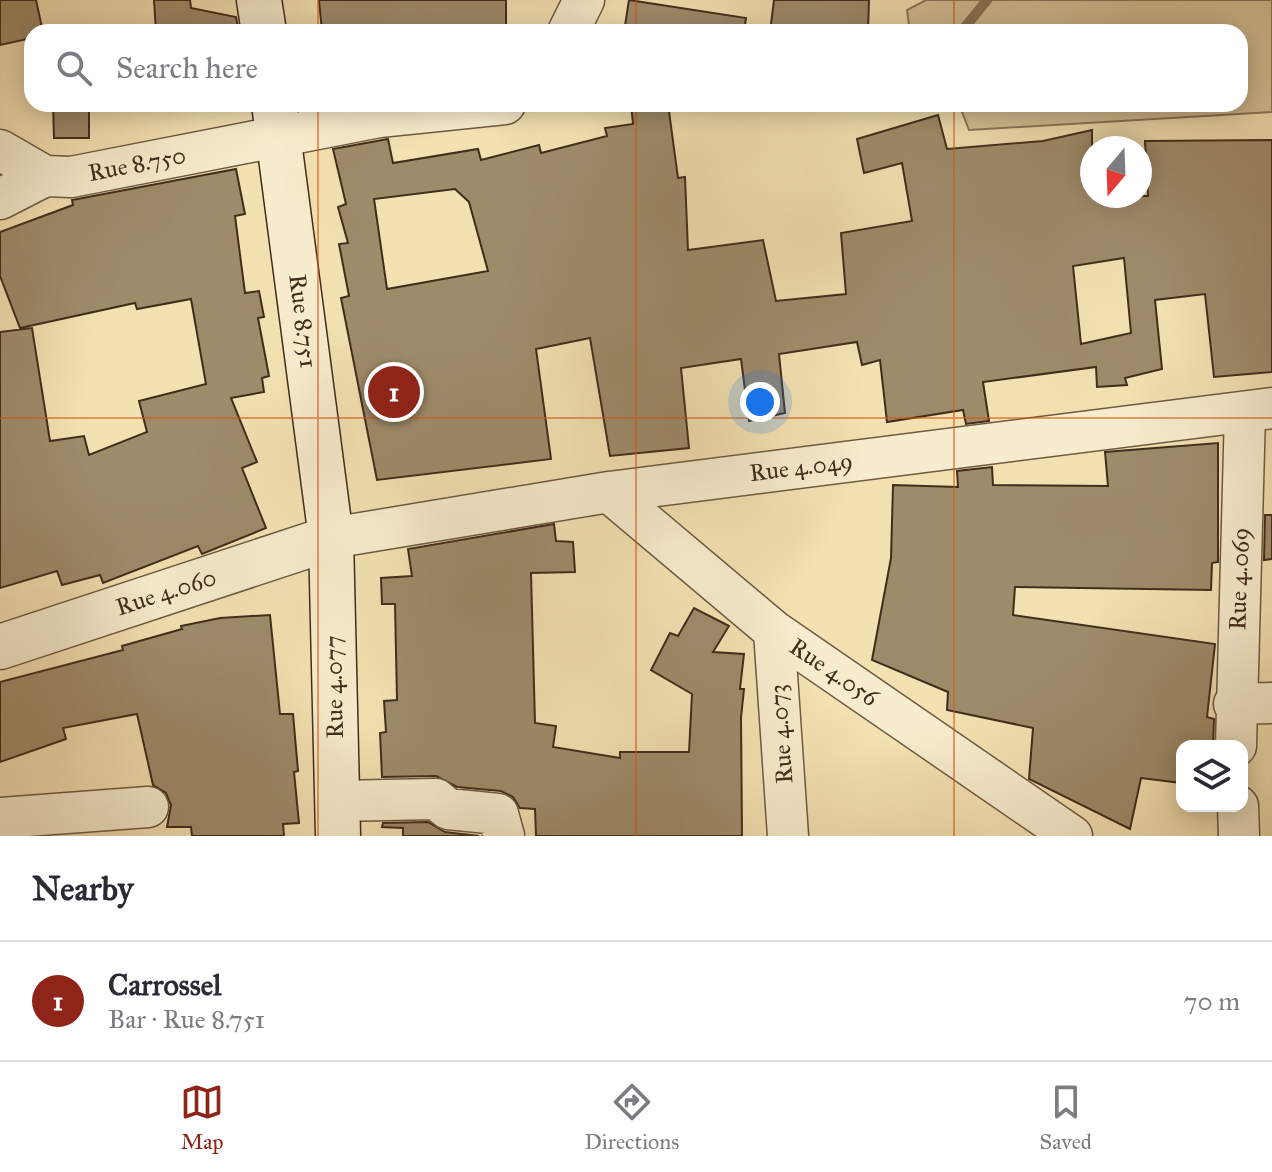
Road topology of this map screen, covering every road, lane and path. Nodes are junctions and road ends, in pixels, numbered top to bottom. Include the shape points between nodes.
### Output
1 (259, 0) edge
2 (584, 0) edge
3 (263, 24) edge
4 (572, 24) edge
5 (427, 112) edge
6 (277, 120) edge
7 (0, 150) edge
8 (45, 176) junction
9 (0, 199) edge
10 (1258, 410) edge
11 (609, 492) junction
12 (331, 538) junction
13 (774, 631) junction
14 (0, 647) edge
15 (1253, 704) edge
16 (1238, 740) edge
17 (148, 807) dead end
18 (1238, 812) edge
19 (0, 818) edge
20 (338, 818) edge
21 (504, 836) edge
22 (788, 836) edge
23 (1072, 836) edge
24 (1239, 836) edge

1 - 3 main road
2 - 4 street
5 - 6 street, Rue 8.750
6 - 8 street, Rue 8.750 via 110,170
6 - 12 main road, Rue 8.751
7 - 8 street
8 - 9 street
10 - 11 street, Rue 4.049
10 - 15 street, Rue 4.069
11 - 12 street, Rue 4.049
11 - 13 street, Rue 4.056
12 - 14 main road, Rue 4.060
12 - 20 main road, Rue 4.077
13 - 22 street, Rue 4.073
13 - 23 street, Rue 4.056
15 - 16 street, Rue 4.069
17 - 19 street
18 - 24 street
20 - 21 street via 436,799 448,809 498,814

